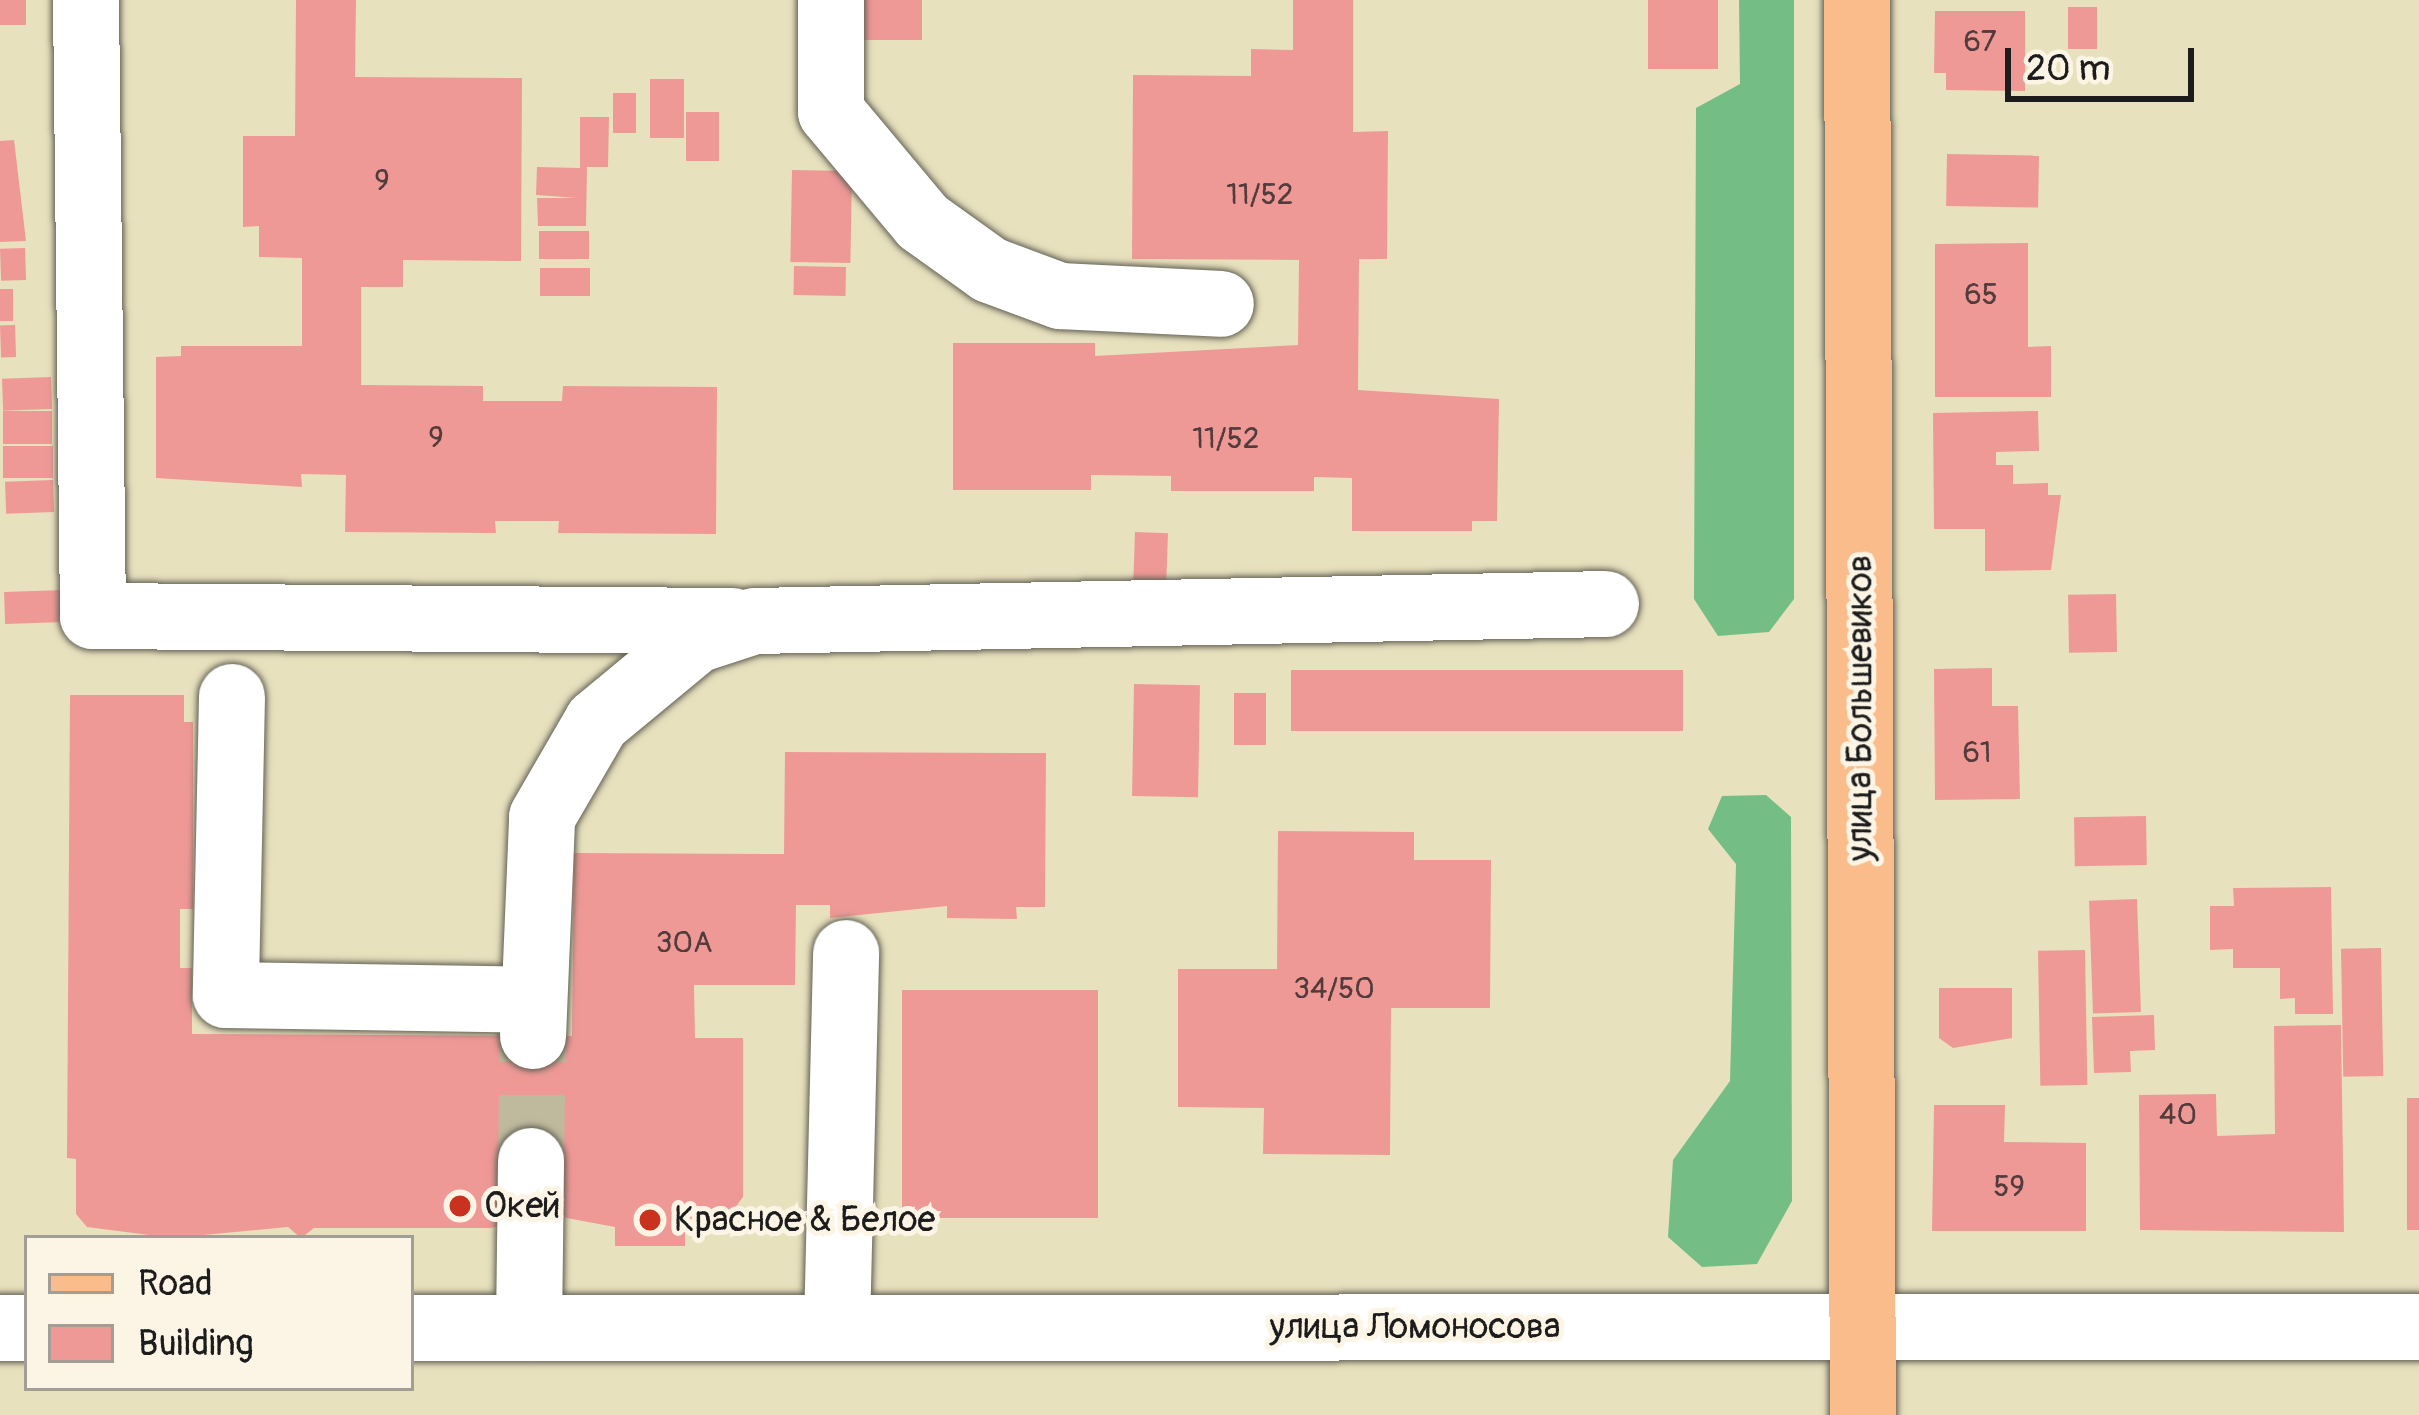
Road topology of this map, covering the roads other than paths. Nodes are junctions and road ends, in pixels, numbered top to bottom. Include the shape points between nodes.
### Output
1 (86, 0) edge
2 (832, 0) edge
3 (1857, 0) edge
4 (1221, 304) dead end
5 (1606, 604) dead end
6 (755, 621) junction
7 (232, 697) dead end
8 (846, 953) dead end
9 (531, 1161) tunnel mouth
10 (1864, 1326) junction
11 (836, 1327) junction
12 (414, 1328) edge
13 (529, 1328) junction
14 (2419, 1328) edge
15 (1863, 1415) edge

1 - 6 street via 93,616
2 - 4 street via 832,112 923,222 990,270 1060,296
3 - 10 main road, улица Большевиков
5 - 6 street
6 - 7 street via 696,640 635,682 562,774 534,856 532,1018 226,995
8 - 11 street
9 - 13 street
10 - 11 street, улица Ломоносова
10 - 14 street, улица Ломоносова
10 - 15 main road, улица Большевиков
11 - 13 street, улица Ломоносова
12 - 13 street, улица Ломоносова

